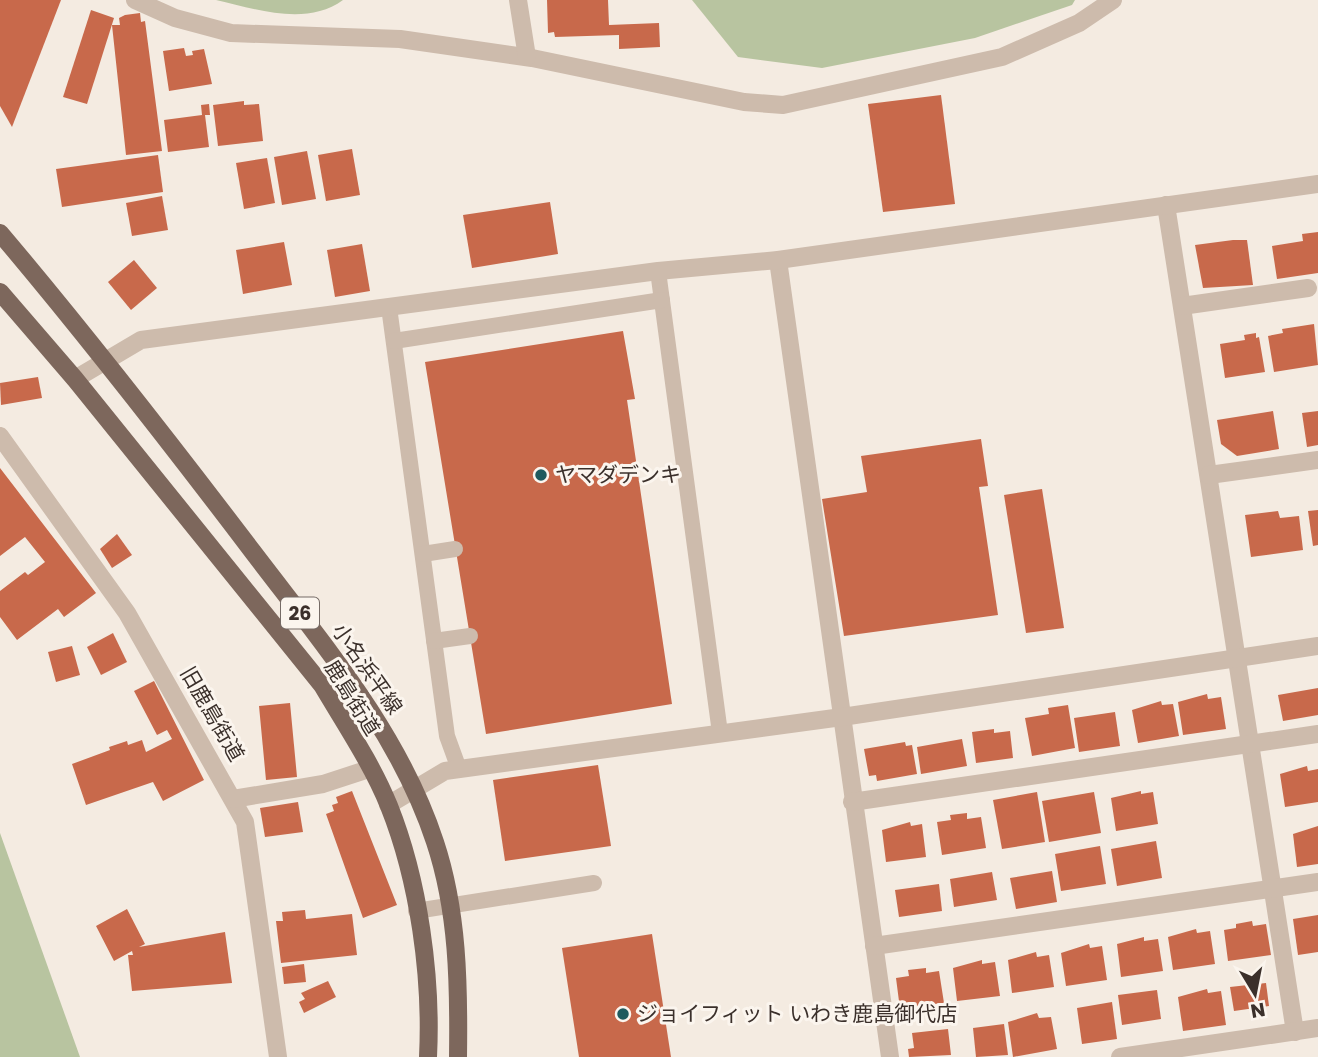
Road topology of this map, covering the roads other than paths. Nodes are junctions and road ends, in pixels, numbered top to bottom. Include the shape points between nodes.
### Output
1 (135, 0) edge
2 (518, 0) edge
3 (1114, 0) edge
4 (527, 57) junction
5 (1318, 184) edge
6 (1166, 205) junction
7 (0, 233) edge
8 (778, 260) junction
9 (657, 271) junction
10 (1308, 288) dead end
11 (0, 292) edge
12 (662, 300) junction
13 (1182, 306) junction
14 (389, 307) junction
15 (394, 341) junction
16 (105, 358) junction
17 (75, 379) junction
18 (0, 436) edge
19 (1318, 460) edge
20 (1209, 475) junction
21 (456, 549) dead end
22 (423, 554) junction
23 (470, 636) dead end
24 (434, 641) junction
25 (1318, 646) edge
26 (1237, 657) junction
27 (842, 717) junction
28 (720, 733) junction
29 (1318, 734) edge
30 (1250, 745) junction
31 (369, 769) junction
32 (459, 769) junction
33 (414, 789) junction
34 (233, 799) junction
35 (852, 802) junction
36 (388, 805) junction
37 (594, 883) dead end
38 (1318, 883) edge
39 (1272, 889) junction
40 (452, 905) junction
41 (416, 911) junction
42 (874, 946) junction
43 (1318, 1028) edge
44 (1295, 1032) junction
45 (278, 1057) edge
46 (428, 1057) edge
47 (458, 1057) edge
48 (890, 1057) edge
49 (1120, 1057) edge

1 - 4 street via 175,18 231,33 400,39
2 - 4 street
3 - 4 street via 1079,23 1002,57 783,105 744,103
5 - 6 street
6 - 8 street
6 - 13 street
7 - 16 main road, 小名浜平線 / 26
8 - 9 street
8 - 27 street
9 - 12 lane
9 - 14 street
10 - 13 street
11 - 17 main road, 鹿島街道 / 26
12 - 15 lane
12 - 28 lane
13 - 20 street
14 - 15 lane
14 - 16 street via 141,340
15 - 22 lane
16 - 17 street
16 - 33 main road, 小名浜平線 / 26 via 367,705
17 - 31 main road, 鹿島街道 / 26 via 322,685
18 - 34 street, 旧鹿島街道 via 127,613
19 - 20 street
20 - 26 street
21 - 22 lane
22 - 24 lane
23 - 24 lane
24 - 32 lane via 447,736
25 - 26 street
26 - 27 street
26 - 30 street
27 - 28 street
27 - 35 street
28 - 32 street
29 - 30 street
30 - 35 street
30 - 39 street
31 - 34 street via 323,784
31 - 36 main road, 鹿島街道 / 26
32 - 33 street via 445,771
33 - 36 street
33 - 40 main road, 小名浜平線 / 26
34 - 45 street, 旧鹿島街道 via 249,831
35 - 42 street
36 - 41 main road, 鹿島街道 / 26 via 410,871
37 - 40 lane
38 - 39 street
39 - 42 street
39 - 44 street
40 - 41 lane
40 - 47 main road, 小名浜平線 / 26
41 - 46 main road, 鹿島街道 / 26 via 430,1009
42 - 48 street
43 - 44 street
44 - 49 street

